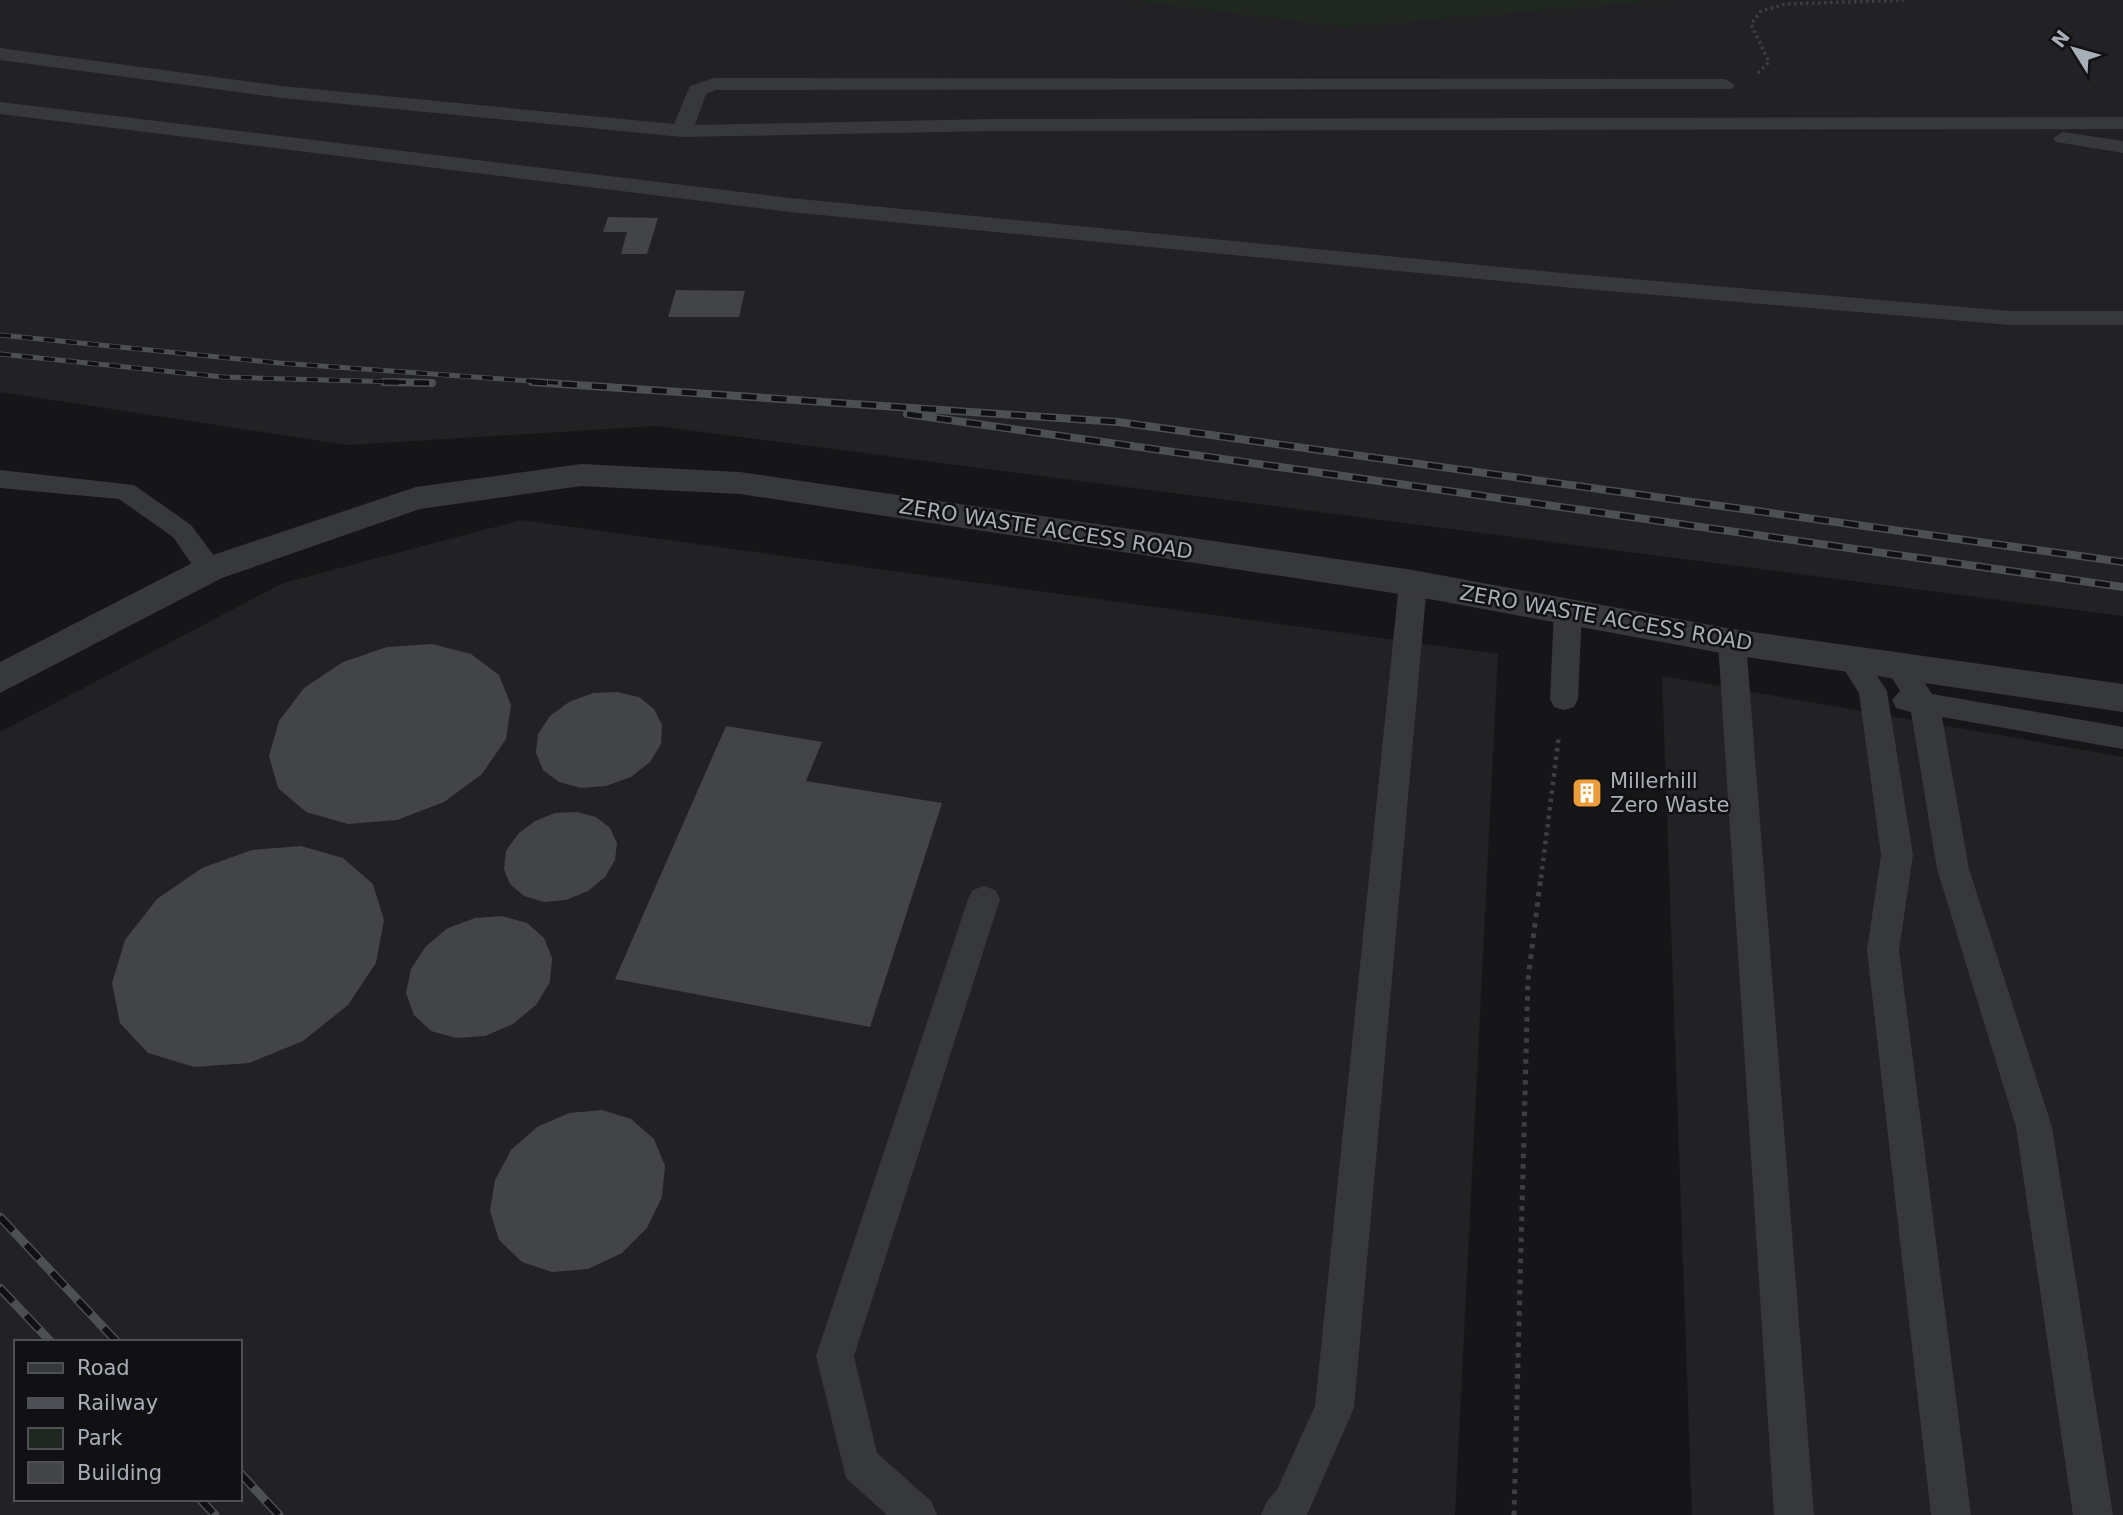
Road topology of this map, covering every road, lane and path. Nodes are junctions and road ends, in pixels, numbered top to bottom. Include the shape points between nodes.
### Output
1 (1908, 0) edge
2 (0, 54) edge
3 (1725, 85) joint
4 (0, 108) edge
5 (2123, 123) edge
6 (1969, 125) junction
7 (682, 131) junction
8 (2123, 147) edge
9 (2123, 318) edge
10 (0, 479) edge
11 (211, 569) junction
12 (1413, 583) junction
13 (1568, 611) junction
14 (1732, 642) junction
15 (1852, 660) junction
16 (1900, 668) junction
17 (0, 679) edge
18 (1872, 691) junction
19 (2123, 698) edge
20 (1564, 699) joint
21 (1925, 706) junction
22 (2123, 738) edge
23 (984, 899) dead end
24 (917, 1515) edge
25 (1281, 1515) edge
26 (1514, 1515) edge
27 (1794, 1515) edge
28 (1951, 1515) edge
29 (2093, 1515) edge

1 - 3 path via 1787,4 1761,11 1751,24 1769,62 1754,78
2 - 7 lane via 282,92
3 - 7 lane via 714,84 697,90
4 - 9 lane via 818,208 2010,318
5 - 6 lane
6 - 7 lane via 992,125
6 - 8 lane
10 - 11 lane via 125,491 182,531
11 - 12 street, ZERO WASTE ACCESS ROAD via 416,498 581,475 740,483
11 - 17 street, ZERO WASTE ACCESS ROAD
12 - 13 street, ZERO WASTE ACCESS ROAD
12 - 25 lane via 1334,1408 1292,1504
13 - 14 street, ZERO WASTE ACCESS ROAD
13 - 20 lane
14 - 15 street, ZERO WASTE ACCESS ROAD
14 - 27 lane
15 - 16 street, ZERO WASTE ACCESS ROAD
15 - 18 lane
16 - 19 street, ZERO WASTE ACCESS ROAD
16 - 21 lane
18 - 21 lane
18 - 28 lane via 1897,855 1883,950
20 - 26 path via 1528,979
21 - 22 lane
21 - 29 lane via 1953,869 2034,1127
23 - 24 lane via 835,1356 860,1464

